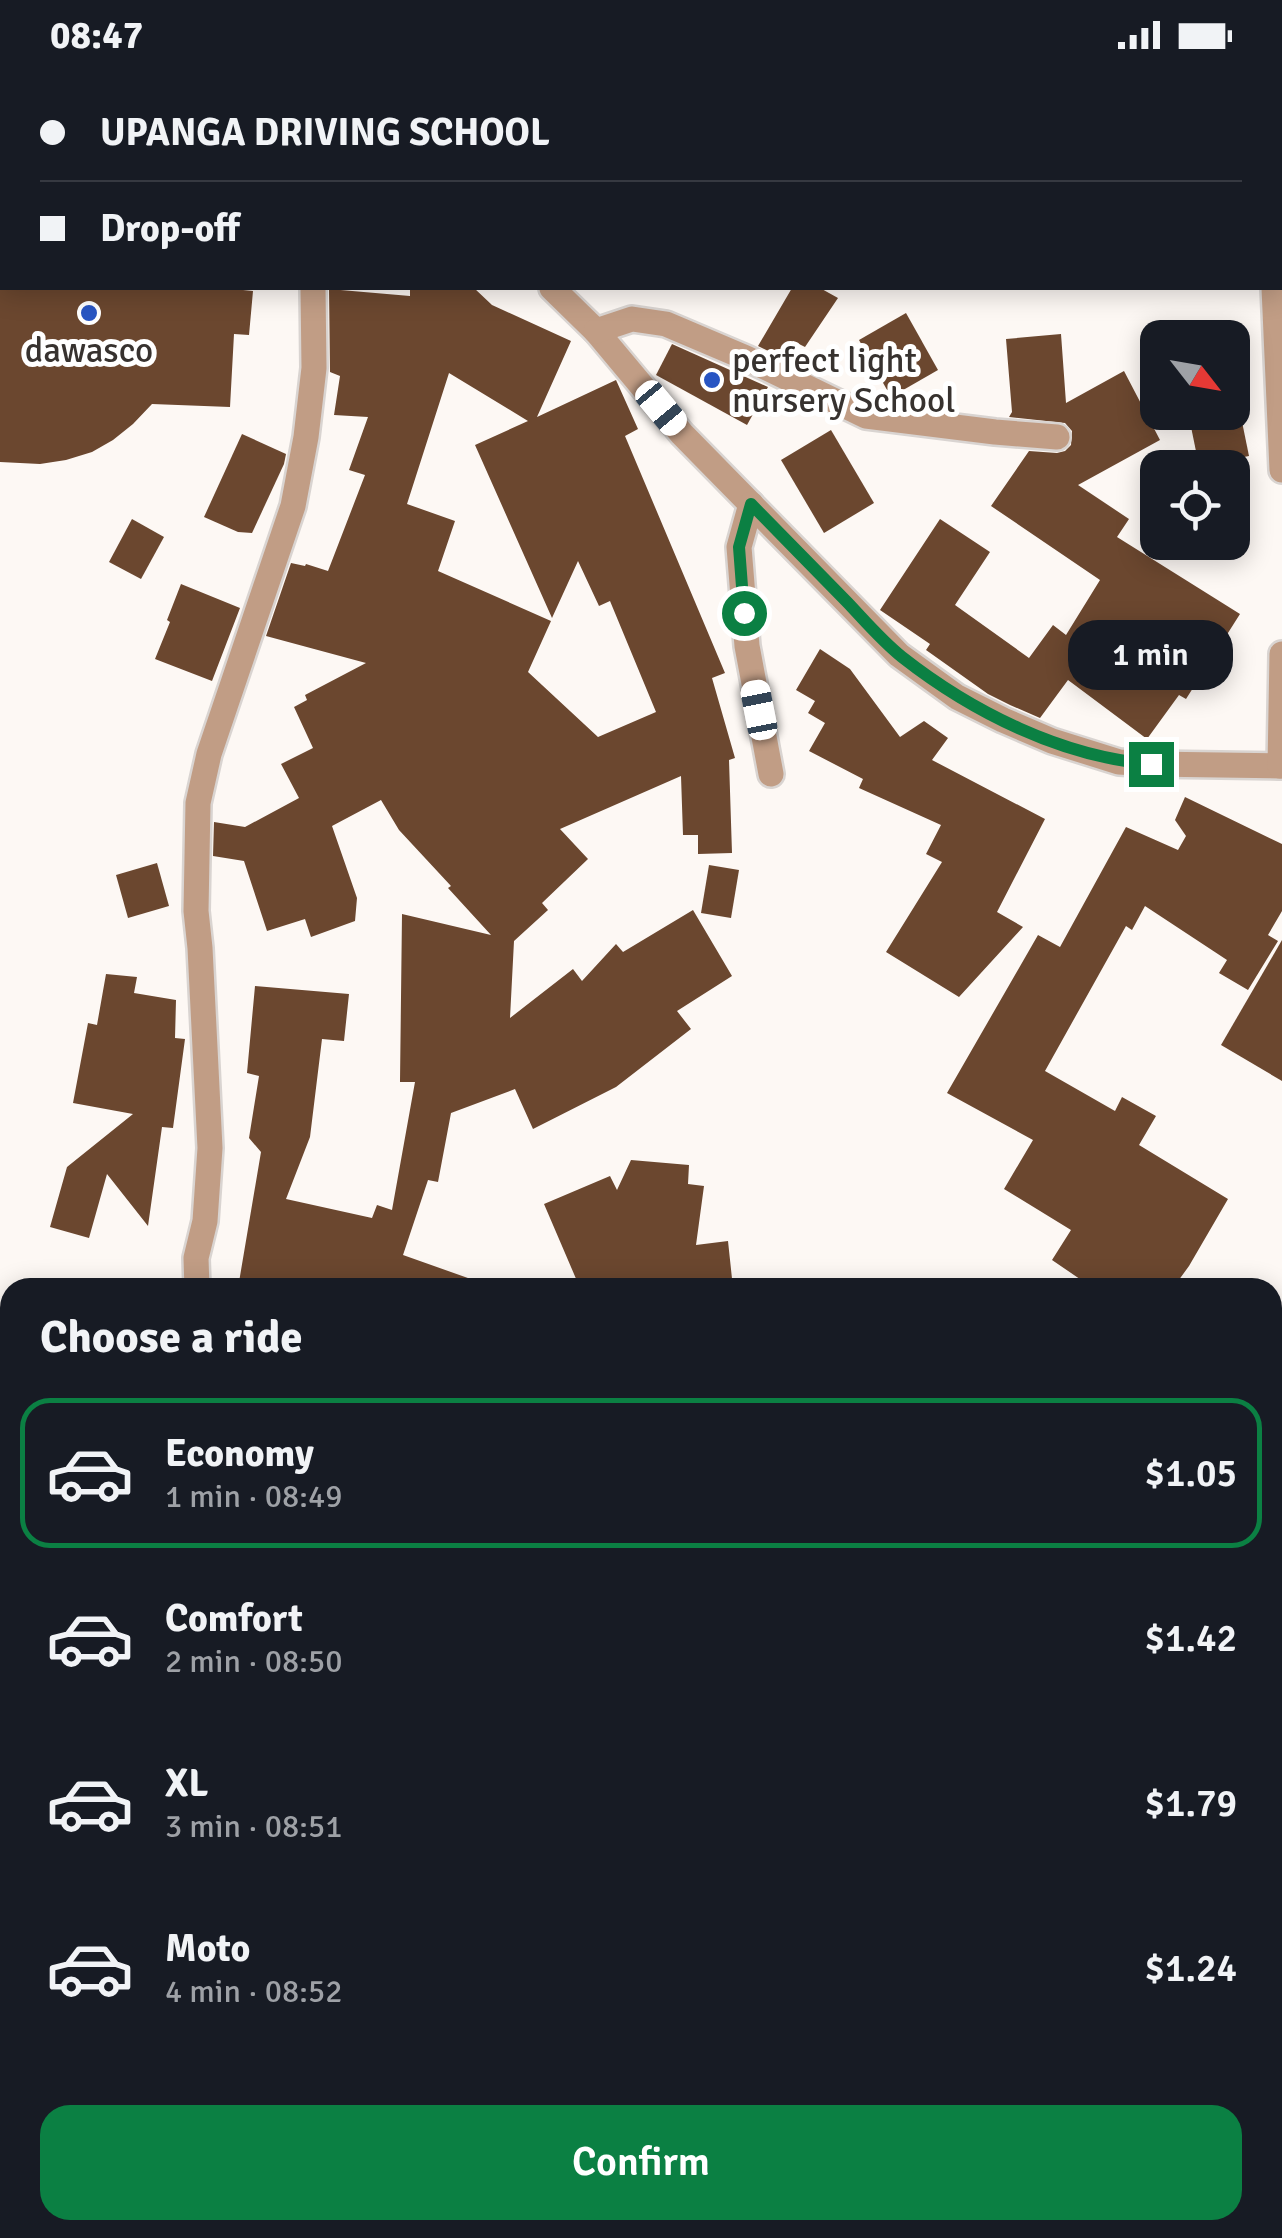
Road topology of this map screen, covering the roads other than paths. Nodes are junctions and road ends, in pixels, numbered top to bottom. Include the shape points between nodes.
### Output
1 (313, 290) edge
2 (554, 290) edge
3 (1274, 290) edge
4 (596, 332) junction
5 (1057, 437) dead end
6 (1282, 470) edge
7 (751, 504) junction
8 (1282, 654) edge
9 (1281, 766) edge
10 (772, 774) dead end
11 (196, 1278) edge

1 - 11 street via 314,368 293,506 198,802 196,911 210,1148
2 - 4 street
3 - 6 street
4 - 5 street via 632,319 666,324 866,416
4 - 7 street
7 - 9 street via 899,655 1003,720 1119,762
7 - 10 street via 739,547 742,587
8 - 9 street

